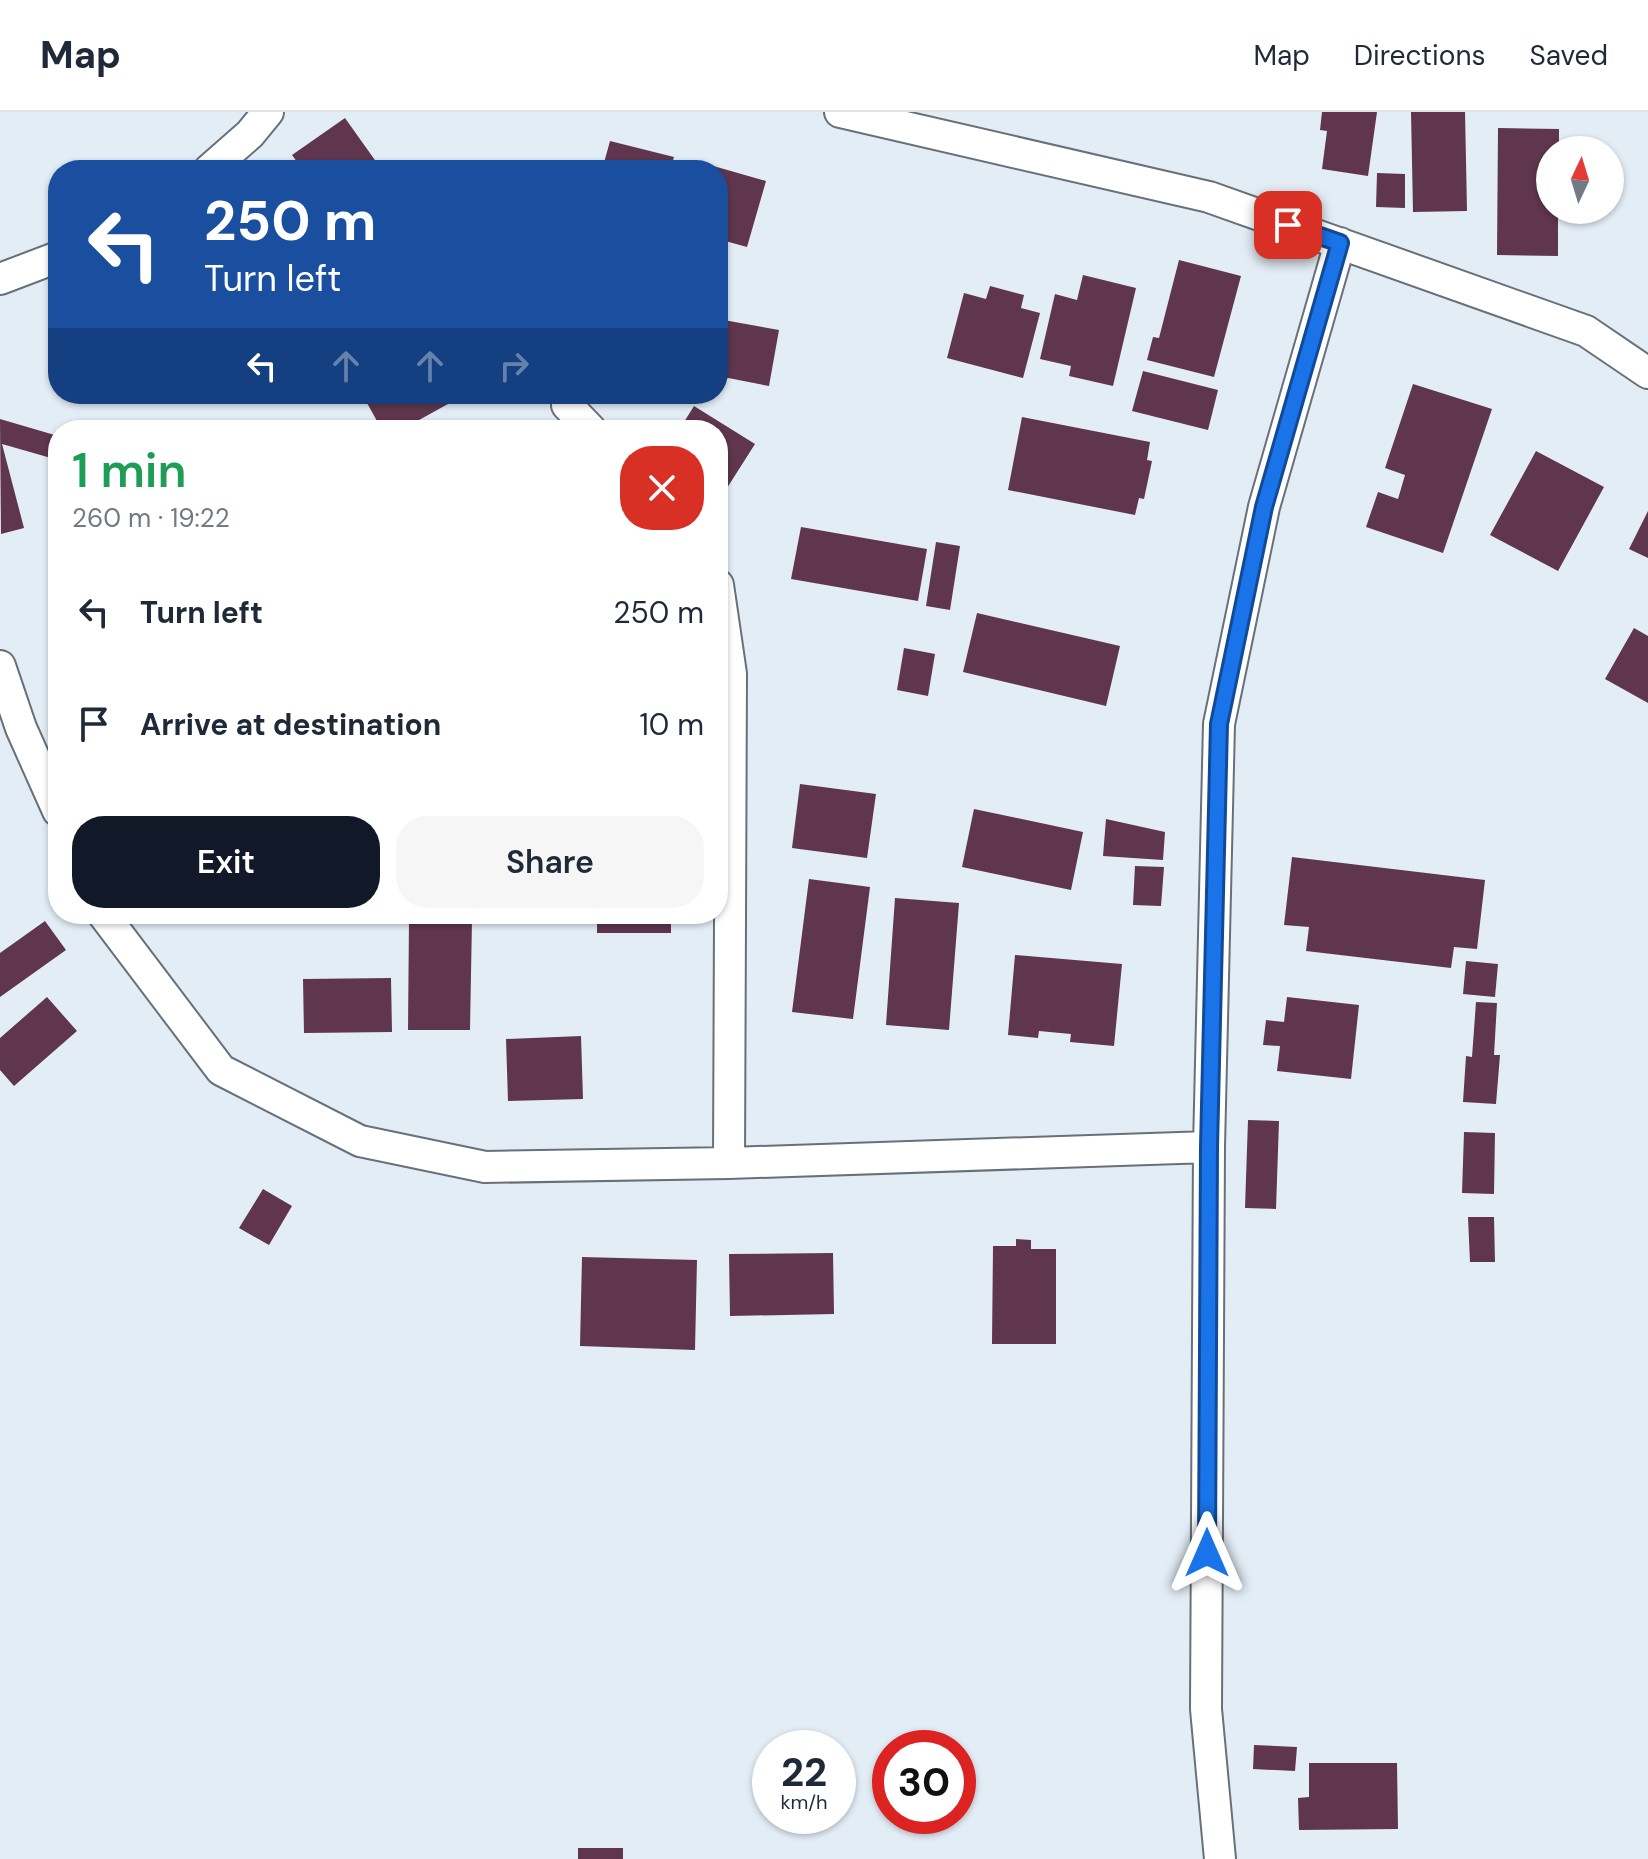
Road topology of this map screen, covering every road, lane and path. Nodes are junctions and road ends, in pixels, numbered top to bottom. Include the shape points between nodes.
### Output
1 (268, 112) edge
2 (840, 112) edge
3 (220, 160) edge
4 (1340, 243) junction
5 (48, 261) edge
6 (0, 279) edge
7 (1648, 373) edge
8 (567, 405) dead end
9 (581, 420) edge
10 (728, 653) edge
11 (0, 666) edge
12 (48, 789) edge
13 (111, 924) edge
14 (1209, 1147) junction
15 (729, 1163) junction
16 (1220, 1859) edge

1 - 3 street
2 - 4 street via 1209,197
4 - 7 street via 1586,331
4 - 14 street via 1264,507 1219,724
5 - 6 street
8 - 9 street
10 - 15 street
11 - 12 street
13 - 15 street via 221,1070 360,1141 485,1167
14 - 15 street
14 - 16 street via 1206,1709

